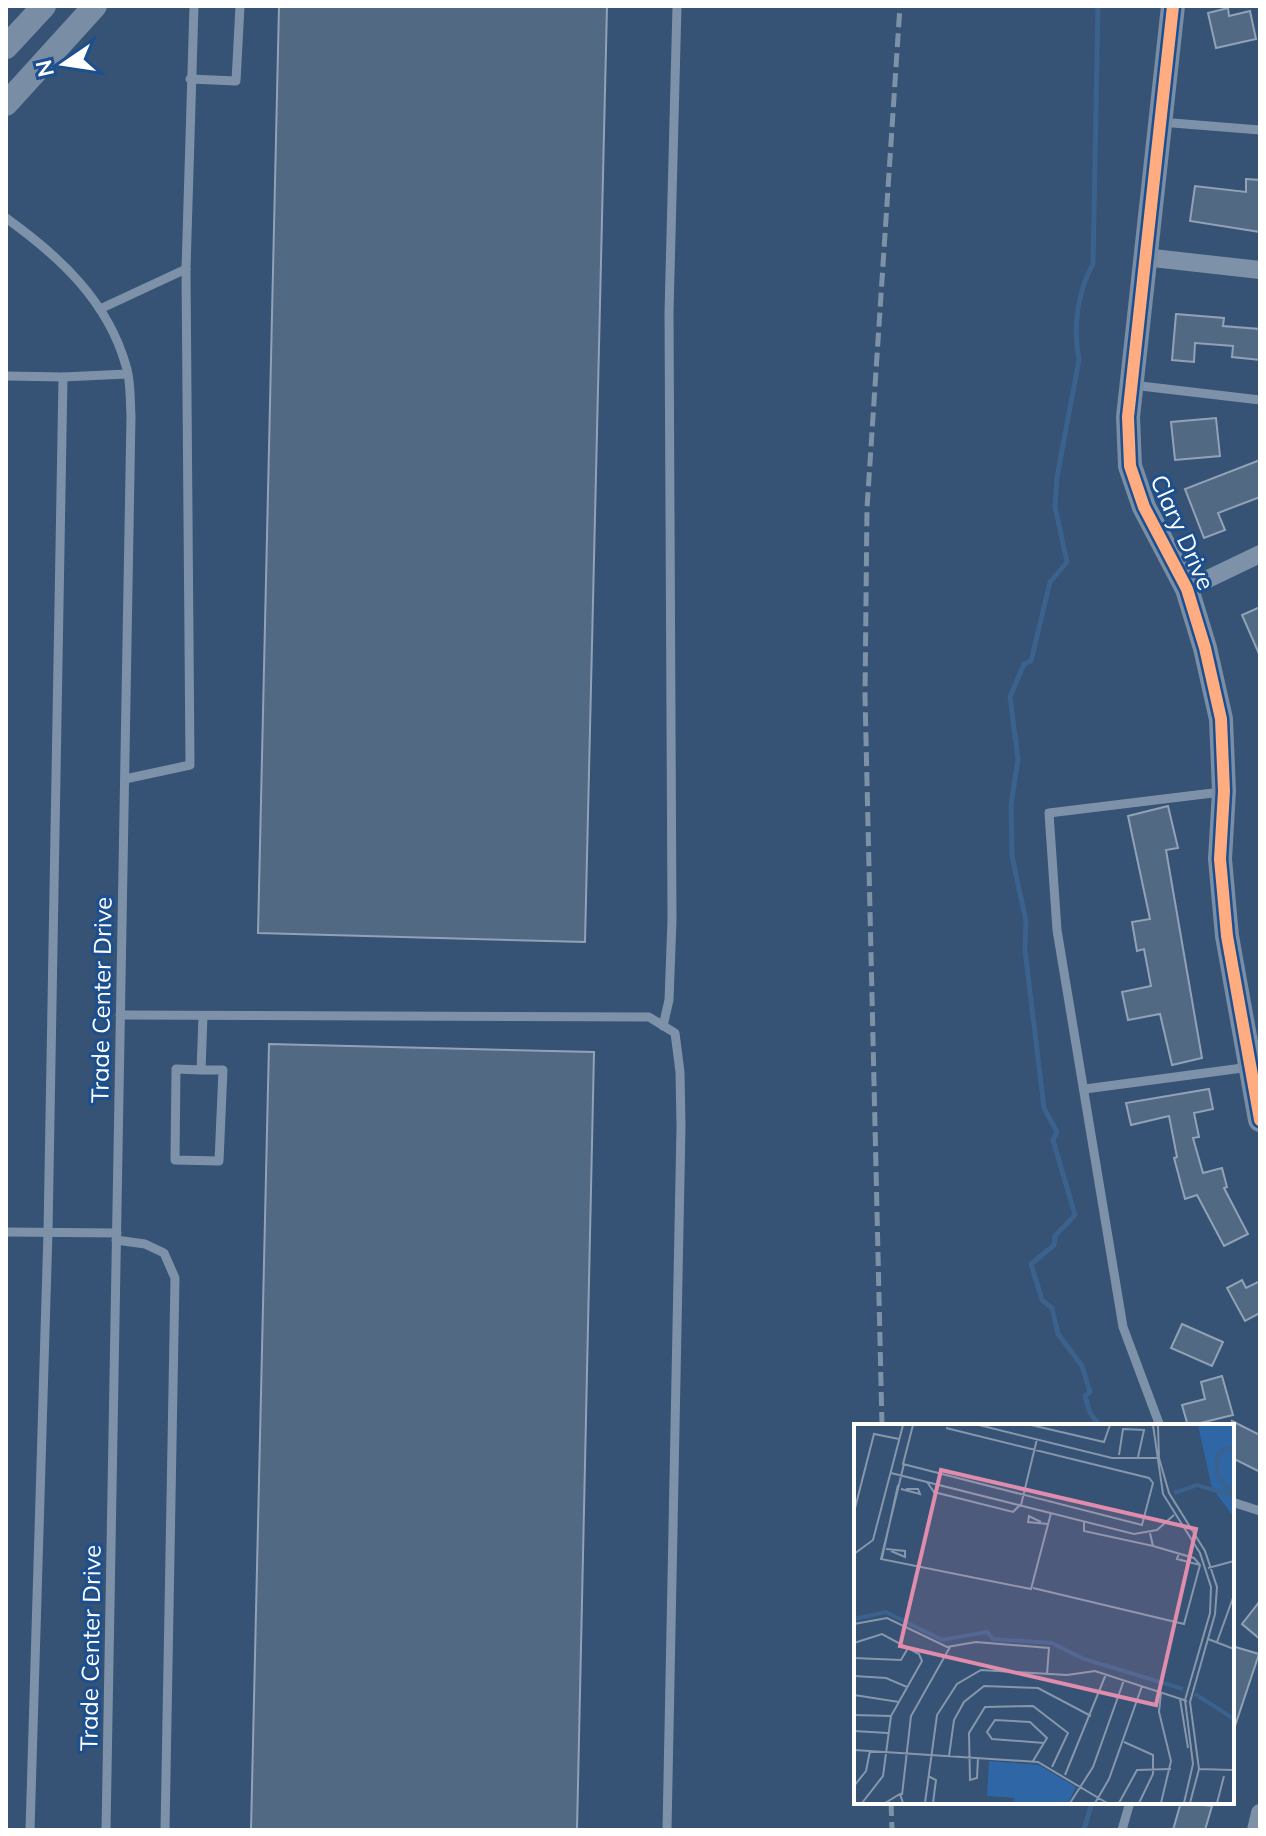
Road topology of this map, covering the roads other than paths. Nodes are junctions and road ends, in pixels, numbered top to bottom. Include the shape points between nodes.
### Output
1 (44, 6) edge
2 (95, 6) edge
3 (194, 6) edge
4 (240, 6) edge
5 (677, 6) edge
6 (1173, 6) edge
7 (6, 47) edge
8 (190, 79) junction
9 (6, 104) edge
10 (1158, 122) junction
11 (1260, 130) edge
12 (6, 218) edge
13 (1144, 257) junction
14 (186, 269) junction
15 (1260, 270) edge
16 (100, 309) junction
17 (127, 374) junction
18 (6, 376) edge
19 (63, 377) junction
20 (1131, 385) junction
21 (1260, 400) edge
22 (1260, 554) edge
23 (1187, 589) junction
24 (125, 779) junction
25 (1224, 791) junction
26 (120, 1015) junction
27 (203, 1016) junction
28 (663, 1026) junction
29 (1250, 1067) junction
30 (201, 1070) junction
31 (1085, 1089) junction
32 (1260, 1120) edge
33 (6, 1232) edge
34 (48, 1232) junction
35 (116, 1236) junction
36 (1159, 1424) edge
37 (1234, 1503) edge
38 (1260, 1511) edge
39 (1129, 1804) edge
40 (1260, 1813) edge
41 (30, 1830) edge
42 (106, 1830) edge
43 (165, 1830) edge
44 (667, 1830) edge
45 (1122, 1830) edge
46 (1256, 1830) edge

1 - 7 street
2 - 9 street
3 - 8 lane
4 - 8 lane via 236,81
5 - 28 lane via 669,312 672,920
6 - 10 street, Clary Drive
8 - 14 lane
10 - 11 lane
10 - 13 street, Clary Drive
12 - 16 lane, Trade Center Drive via 69,268
13 - 15 street
13 - 20 street, Clary Drive
14 - 16 lane
14 - 24 lane via 190,765
16 - 17 lane, Trade Center Drive
17 - 19 lane
17 - 24 lane, Trade Center Drive via 131,416
18 - 19 lane
19 - 34 lane
20 - 21 lane
20 - 23 street, Clary Drive via 1130,466 1144,507
22 - 23 street
23 - 25 street, Clary Drive via 1221,719
24 - 26 lane, Trade Center Drive
25 - 29 street, Clary Drive via 1220,859 1227,936
25 - 31 lane via 1049,813 1057,930
26 - 27 lane
26 - 35 lane, Trade Center Drive
27 - 28 lane via 649,1017
27 - 30 lane
28 - 44 lane via 675,1033 681,1127
29 - 31 lane
29 - 32 street, Clary Drive
30 - 30 lane via 223,1070 219,1161 175,1160 176,1069
31 - 36 lane via 1123,1327
33 - 34 lane
34 - 35 lane
34 - 41 lane
35 - 42 lane, Trade Center Drive
35 - 43 lane via 164,1253 175,1278
37 - 38 lane
39 - 45 lane
40 - 46 street

